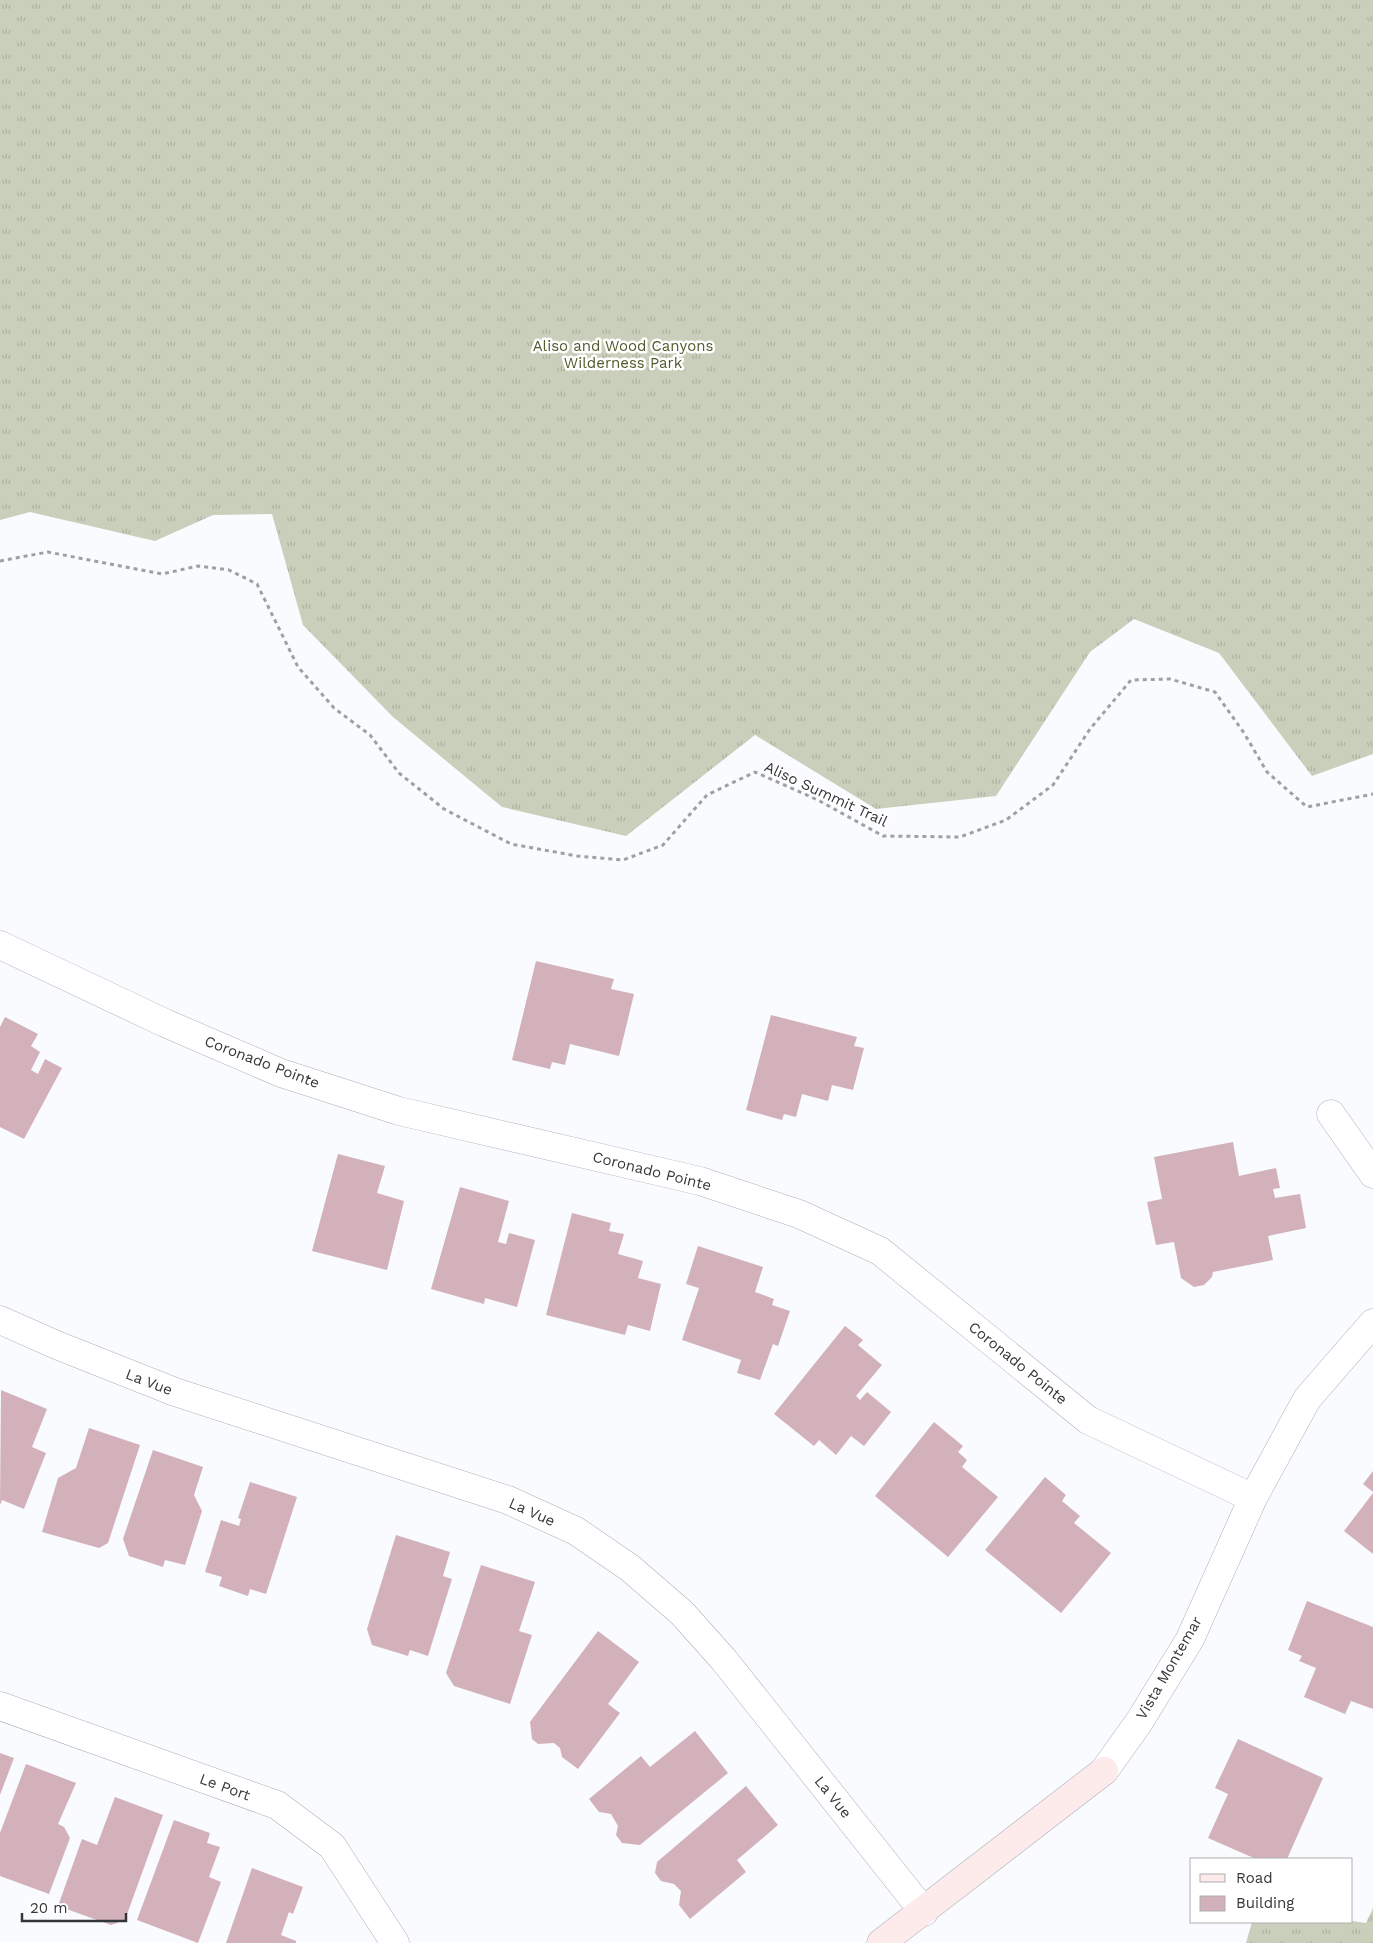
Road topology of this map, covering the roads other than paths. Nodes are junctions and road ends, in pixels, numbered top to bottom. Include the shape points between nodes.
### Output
1 (0, 945) edge
2 (1332, 1114) dead end
3 (1373, 1174) edge
4 (0, 1320) edge
5 (1373, 1323) edge
6 (1253, 1498) junction
7 (0, 1706) edge
8 (924, 1912) junction
9 (395, 1943) edge
10 (881, 1943) edge

1 - 6 street, Coronado Pointe via 165,1023 281,1073 399,1111 700,1181 799,1214 880,1251 1088,1420
2 - 3 street
4 - 8 street, La Vue via 175,1392 508,1500 576,1532 630,1568 682,1613 724,1660
5 - 6 street, Vista Montemar via 1307,1399
6 - 8 street, Vista Montemar via 1190,1639 1139,1722 1104,1771
7 - 9 street, Le Port via 277,1805 332,1846
8 - 10 street, Vista Montemar

